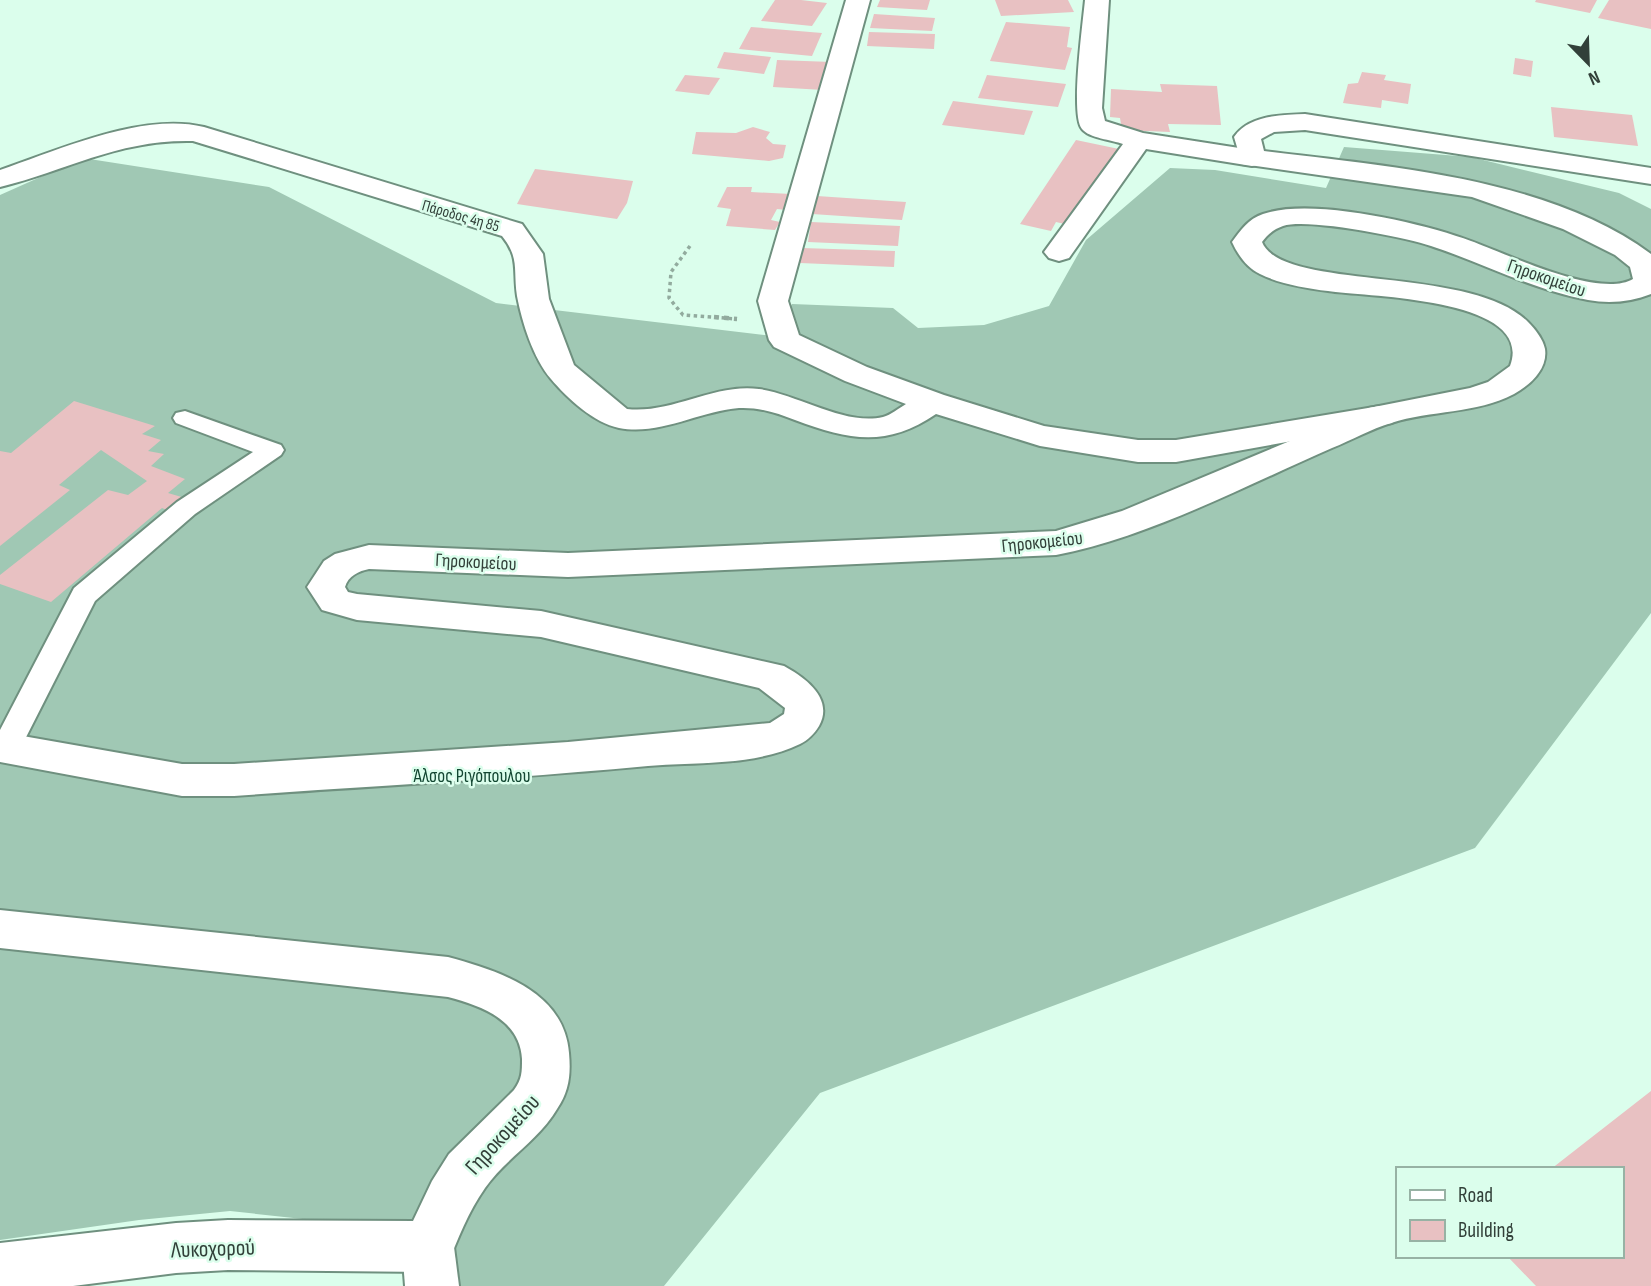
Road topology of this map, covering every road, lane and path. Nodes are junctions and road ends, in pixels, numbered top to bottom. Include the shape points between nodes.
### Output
1 (859, 0) edge
2 (1097, 0) edge
3 (1139, 140) junction
4 (1252, 158) junction
5 (1651, 176) edge
6 (0, 179) edge
7 (690, 246) dead end
8 (1059, 252) dead end
9 (780, 323) junction
10 (932, 402) junction
11 (1381, 415) junction
12 (185, 418) dead end
13 (3, 747) edge
14 (0, 929) edge
15 (430, 1267) edge
16 (0, 1269) edge

1 - 9 street via 773,301
2 - 3 street via 1089,116 1100,130
3 - 4 street
3 - 8 street
4 - 5 street via 1247,137 1252,132 1267,125 1305,122
4 - 11 street, Γηροκομείου via 1500,196 1618,243 1638,254 1649,269 1649,279 1642,287 1622,294 1600,294 1440,239 1357,223 1316,216 1283,217 1251,233 1247,242 1250,253 1277,271 1463,300 1508,320 1528,343 1524,370 1512,383 1492,392
6 - 10 street, Πάροδος 4η 85 via 151,134 195,133 512,230 533,263 532,293 559,369 617,418 638,419 758,398 859,428 885,428
7 - 9 path via 671,272 669,298 682,315
9 - 10 street via 785,340 856,374
10 - 11 street via 1040,436 1157,453
11 - 13 street, Γηροκομείου via 1106,532 1056,543 568,565 369,557 345,563 328,578 326,587 335,601 357,607 541,624 770,677 790,687 805,710 801,722 770,739 234,780 182,780
12 - 13 lane via 272,450 186,508 84,595
14 - 15 street, Γηροκομείου via 448,977 481,985 515,1002 539,1027 547,1054 545,1085 468,1169 444,1209
15 - 16 street, Λυκοχορού via 228,1245

